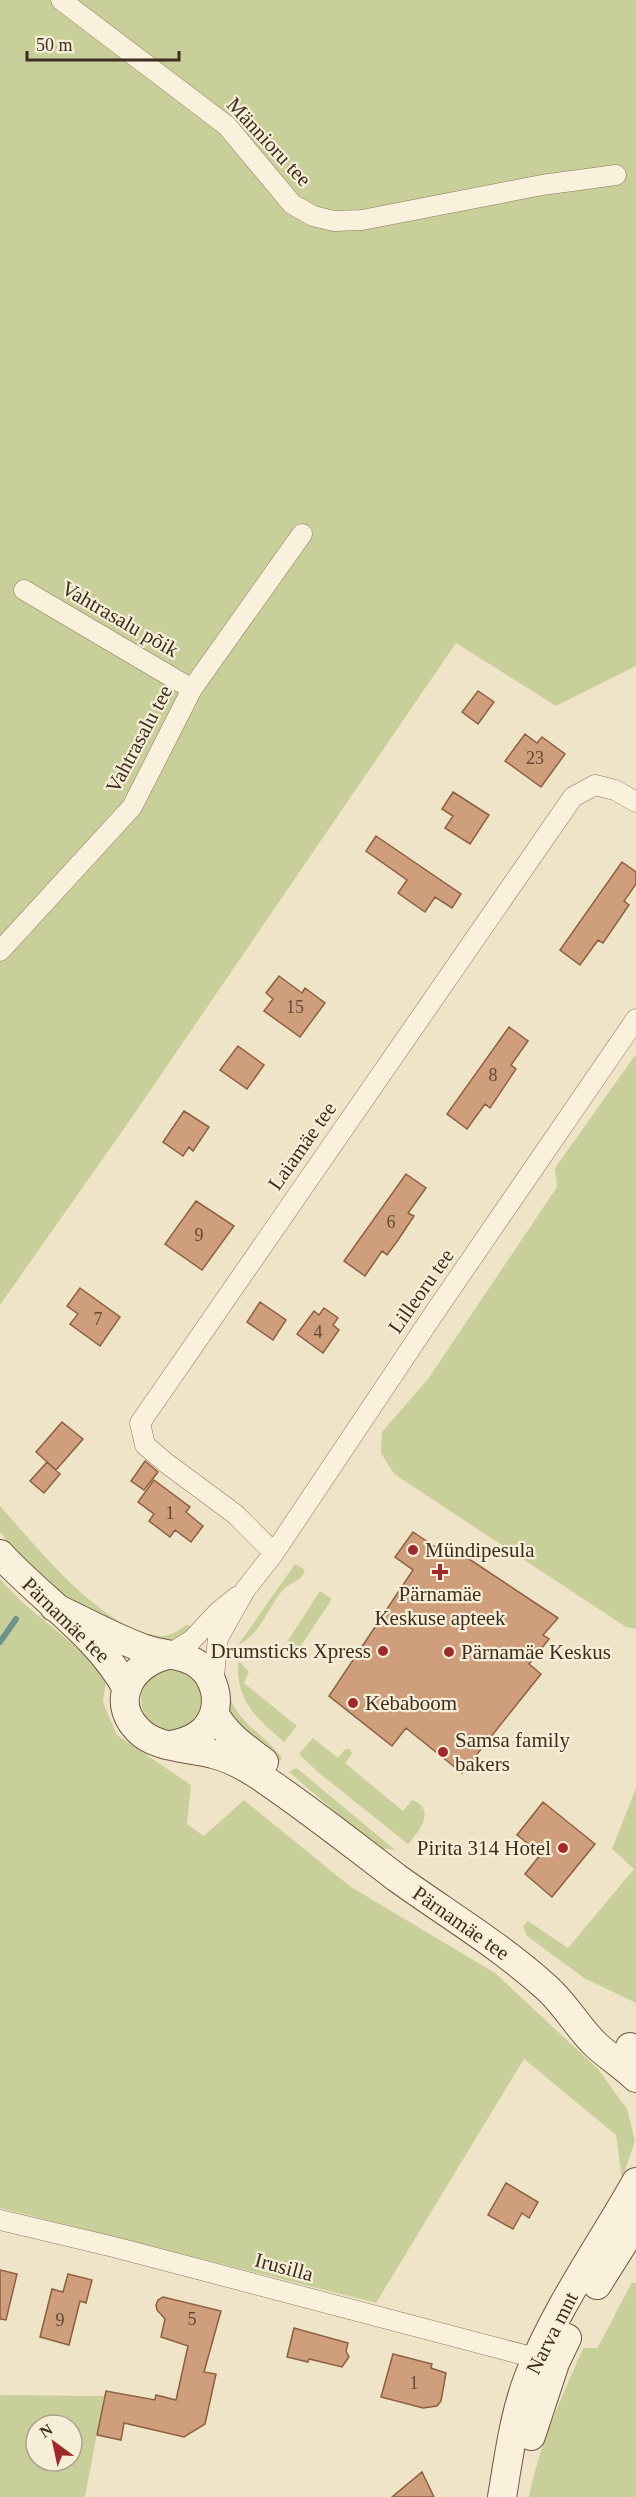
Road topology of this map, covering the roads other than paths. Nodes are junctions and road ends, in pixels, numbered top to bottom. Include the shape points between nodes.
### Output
1 (61, 0) edge
2 (616, 175) dead end
3 (302, 534) dead end
4 (24, 590) dead end
5 (192, 689) junction
6 (636, 802) edge
7 (0, 951) edge
8 (636, 1019) edge
9 (274, 1552) junction
10 (0, 1554) edge
11 (245, 1590) junction
12 (54, 1607) junction
13 (168, 1655) junction
14 (213, 1683) junction
15 (127, 1689) junction
16 (214, 1713) junction
17 (172, 1745) junction
18 (347, 1838) junction
19 (548, 1989) junction
20 (595, 2043) junction
21 (634, 2049) edge
22 (636, 2078) edge
23 (636, 2099) edge
24 (635, 2183) edge
25 (0, 2220) edge
26 (636, 2223) edge
27 (546, 2360) junction
28 (502, 2497) edge
29 (515, 2497) edge

1 - 2 street, Männioru tee via 227,126 292,204 313,216 334,221 362,220 542,185
3 - 5 street, Vahtrasalu tee
4 - 5 street, Vahtrasalu põik
5 - 7 street, Vahtrasalu tee via 132,807
6 - 9 street, Laiamäe tee via 615,790 595,785 573,797 140,1423 146,1445 235,1514
8 - 9 street, Lilleoru tee
9 - 11 street, Lilleoru tee
10 - 12 main road, Pärnamäe tee
11 - 13 street, Lilleoru tee via 192,1640
11 - 14 street, Lilleoru tee via 218,1638
12 - 13 main road via 123,1641
12 - 15 main road, Pärnamäe tee via 118,1672
13 - 14 main road via 186,1658 202,1668
13 - 15 main road via 142,1665
14 - 16 main road
15 - 17 main road via 129,1717 136,1728 146,1738
16 - 17 main road via 198,1736
16 - 18 main road via 232,1738 281,1774
17 - 18 main road, Pärnamäe tee via 234,1761
18 - 19 main road, Pärnamäe tee
19 - 20 main road, Pärnamäe tee
19 - 21 main road
20 - 22 main road, Pärnamäe tee
20 - 23 main road
24 - 27 main road, Narva mnt via 551,2327
25 - 27 street, Irusilla
26 - 27 main road, Narva mnt
27 - 28 main road, Narva mnt via 528,2378 512,2435
27 - 29 main road, Narva mnt via 536,2422

